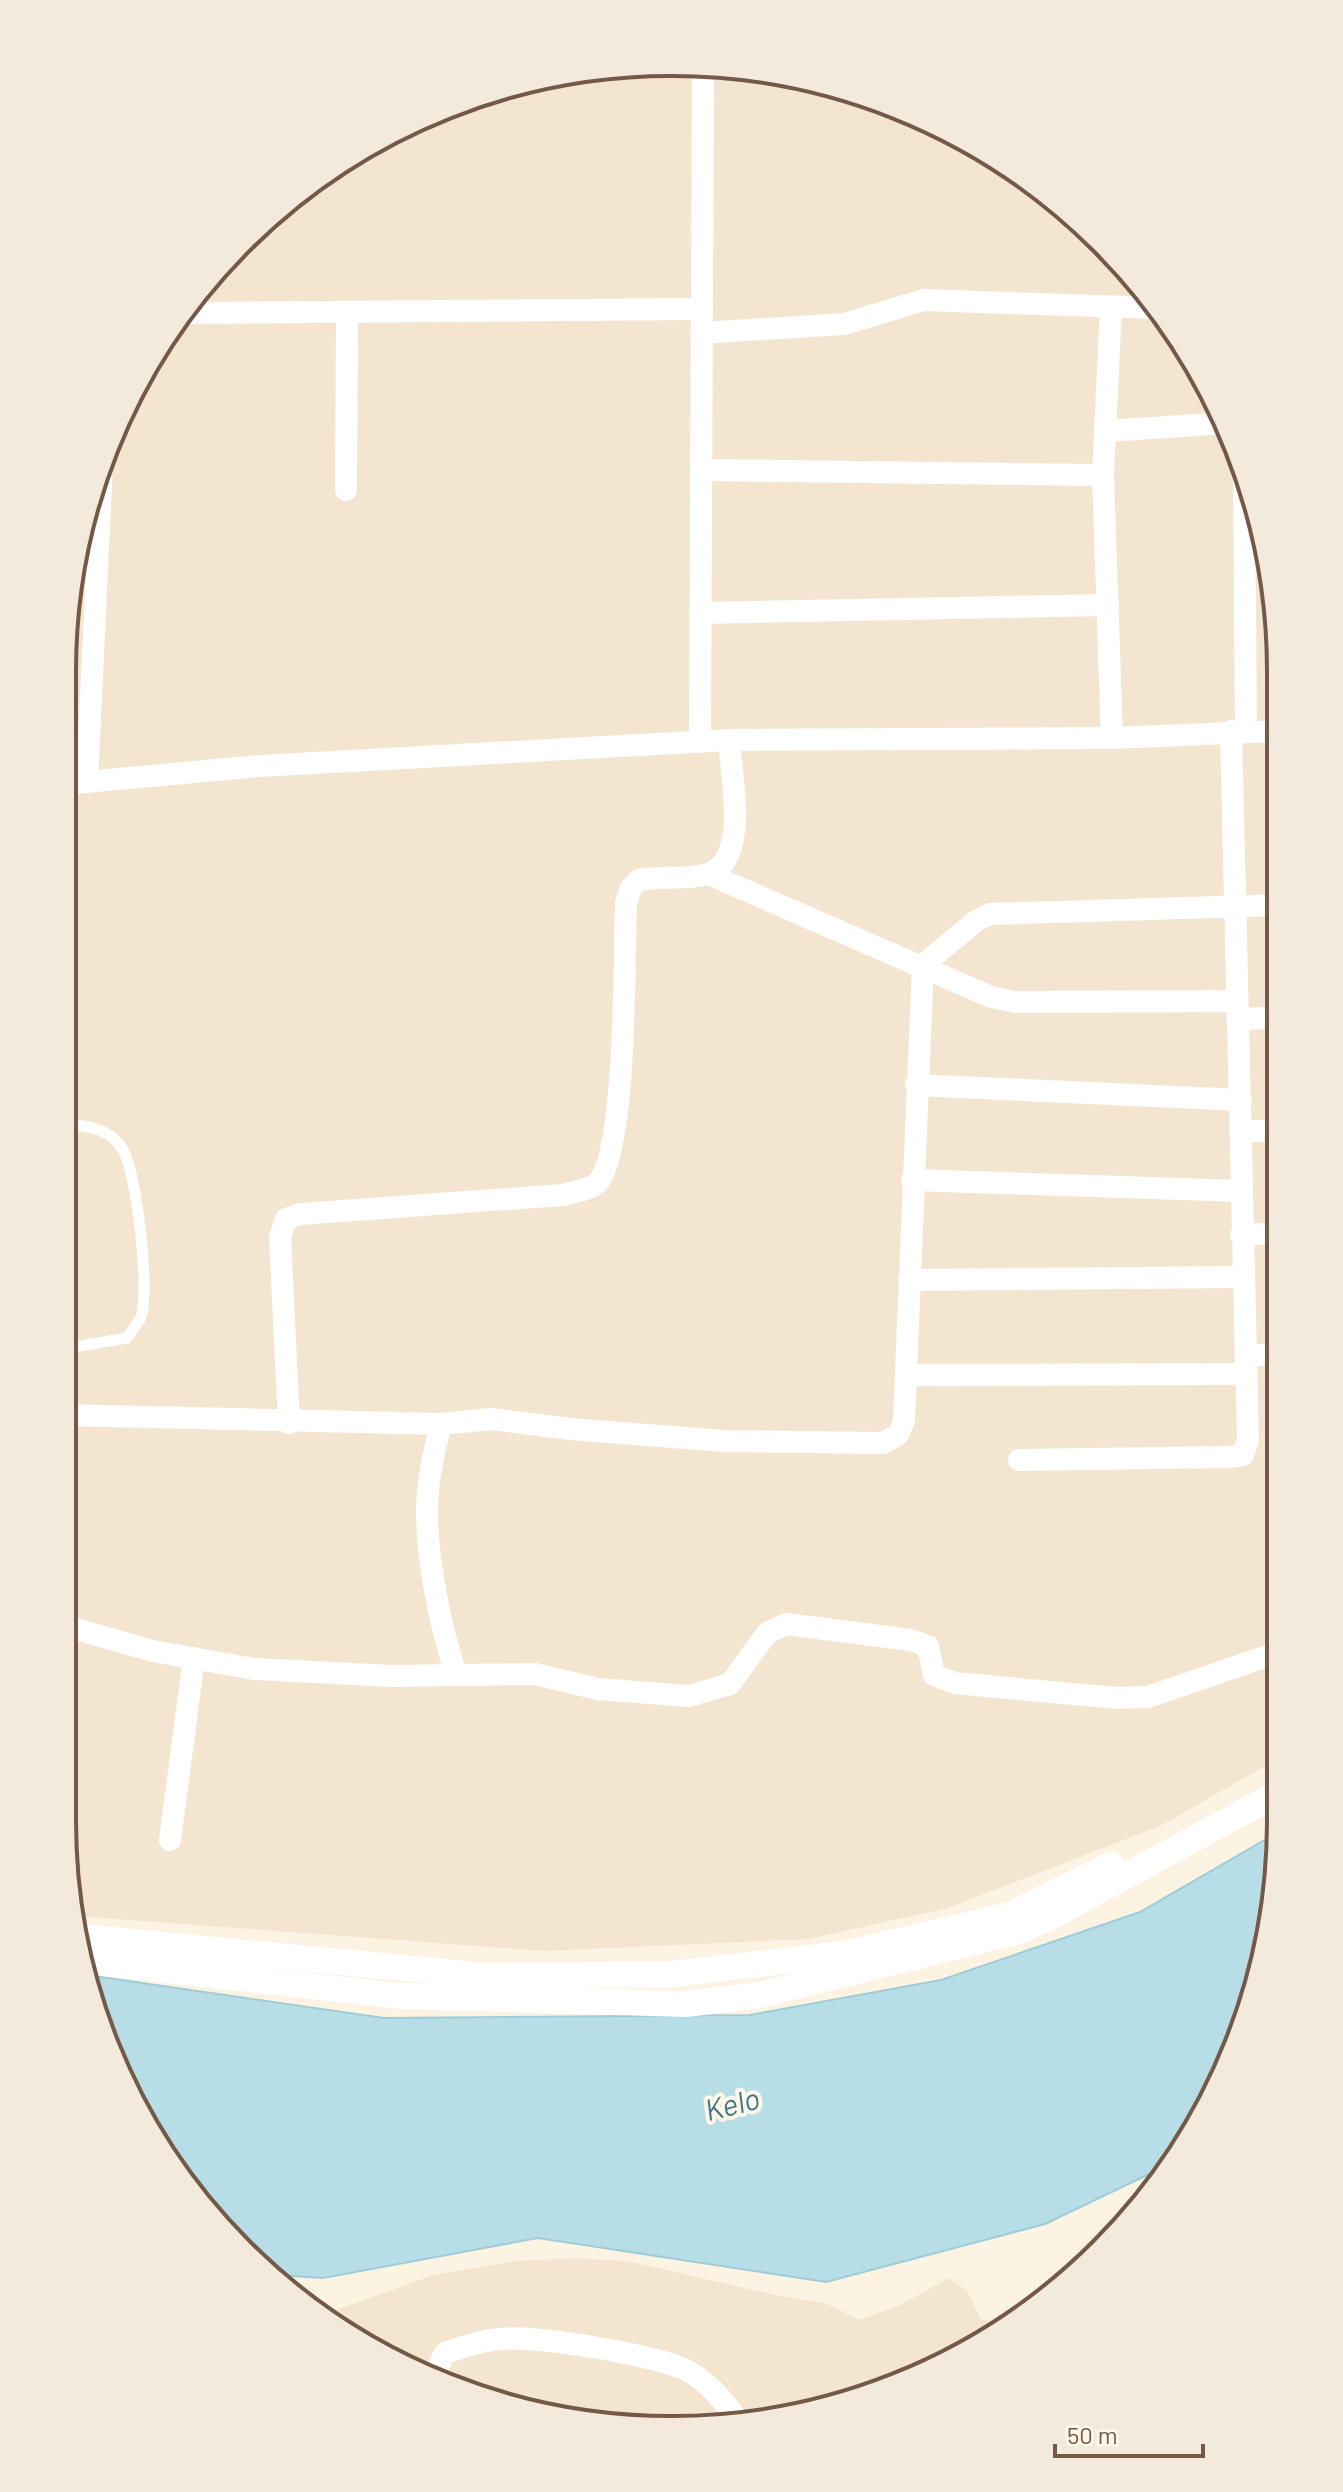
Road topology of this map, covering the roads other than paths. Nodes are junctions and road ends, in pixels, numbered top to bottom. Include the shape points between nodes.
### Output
1 (703, 77) edge
2 (1111, 307) junction
3 (1143, 308) edge
4 (702, 309) junction
5 (347, 312) junction
6 (196, 313) edge
7 (701, 333) junction
8 (1213, 424) edge
9 (1107, 431) junction
10 (701, 470) junction
11 (1103, 475) junction
12 (346, 490) dead end
13 (100, 504) edge
14 (1243, 505) edge
15 (1108, 605) junction
16 (700, 613) junction
17 (1238, 731) junction
18 (1267, 731) edge
19 (1112, 738) junction
20 (729, 740) junction
21 (700, 742) junction
22 (87, 782) junction
23 (76, 783) edge
24 (708, 874) junction
25 (1267, 905) edge
26 (1235, 907) junction
27 (923, 965) junction
28 (1237, 1010) junction
29 (1267, 1016) edge
30 (916, 1085) junction
31 (1241, 1100) junction
32 (76, 1126) edge
33 (1241, 1131) junction
34 (1267, 1131) edge
35 (912, 1180) junction
36 (1241, 1191) junction
37 (1267, 1234) edge
38 (1241, 1235) junction
39 (1241, 1277) junction
40 (909, 1280) junction
41 (76, 1347) edge
42 (1267, 1358) edge
43 (1245, 1364) junction
44 (907, 1375) junction
45 (76, 1415) edge
46 (289, 1423) junction
47 (441, 1424) junction
48 (1019, 1460) dead end
49 (76, 1629) edge
50 (1267, 1656) edge
51 (194, 1658) junction
52 (456, 1674) junction
53 (1267, 1787) edge
54 (1267, 1799) edge
55 (170, 1840) dead end
56 (87, 1938) edge
57 (93, 1962) edge
58 (437, 2368) edge
59 (731, 2413) edge

1 - 4 street
2 - 3 street
2 - 7 street via 924,300 844,324
2 - 9 street
4 - 5 street
4 - 7 street
5 - 6 street
5 - 12 street
7 - 10 street
8 - 9 street
9 - 11 street
10 - 11 street
10 - 16 street
11 - 15 street
13 - 22 street
14 - 17 street
15 - 16 street
15 - 19 street
16 - 21 street
17 - 18 street
17 - 19 street
17 - 26 street
19 - 20 street
20 - 21 street
20 - 24 street via 735,842 725,863
21 - 22 street via 260,766
22 - 23 street
24 - 27 street
24 - 46 street via 639,880 631,888 626,903 617,1117 608,1165 596,1184 562,1195 286,1219 280,1237
25 - 26 street
26 - 27 street via 990,914
26 - 28 street
27 - 28 street via 991,997 1016,1002
27 - 30 street
28 - 29 street
28 - 31 street
30 - 31 street
30 - 35 street
31 - 33 street
32 - 41 lane via 106,1132 124,1150 142,1230 141,1315 127,1338
33 - 34 street
33 - 36 street
35 - 36 street
35 - 40 street
36 - 38 street
37 - 38 street
38 - 39 street
39 - 40 street
39 - 43 street
40 - 44 street
42 - 43 street
43 - 44 street
43 - 48 street via 1248,1440 1243,1455
44 - 47 street via 904,1421 898,1435 883,1443 724,1441 491,1419
45 - 46 street
46 - 47 street
47 - 52 street via 427,1510 444,1636
49 - 51 street
50 - 52 street via 1148,1697 1117,1698 954,1683 934,1675 928,1646 793,1622 767,1633 730,1684 689,1696 598,1689 535,1674
51 - 52 street via 254,1669
51 - 55 street
53 - 56 street via 1010,1915 844,1954 672,1974 486,1976
54 - 57 street via 1019,1931 760,1995 686,2004 401,1996
58 - 59 street via 445,2353 501,2339 575,2345 664,2361 688,2371 708,2384

